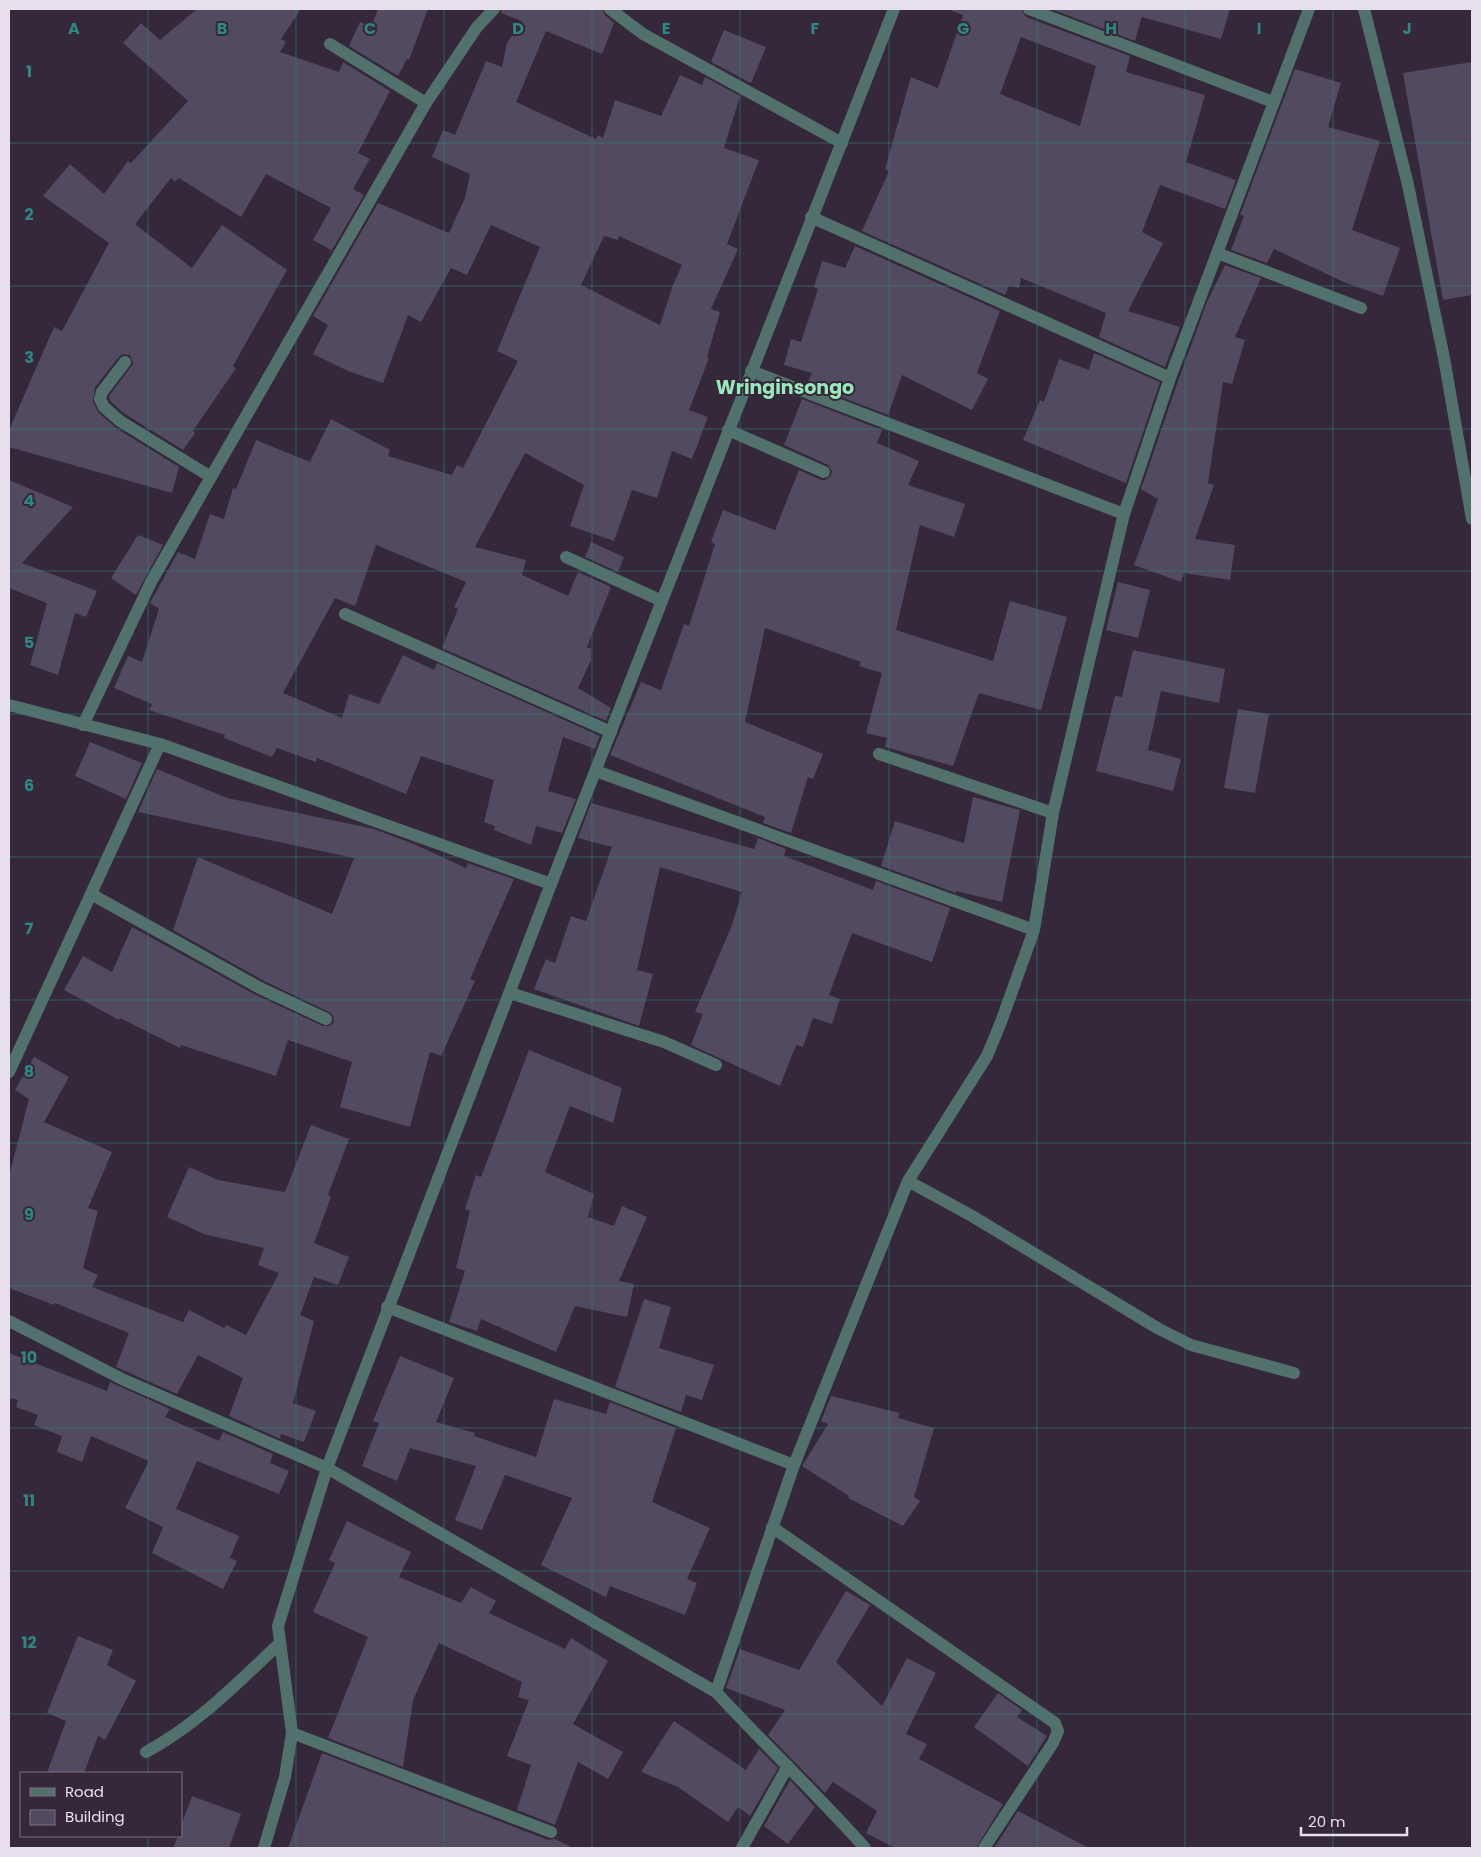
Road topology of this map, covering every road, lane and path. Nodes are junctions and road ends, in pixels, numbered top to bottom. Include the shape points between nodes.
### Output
1 (494, 9) edge
2 (610, 9) edge
3 (894, 9) edge
4 (1029, 9) edge
5 (1309, 9) edge
6 (1364, 9) edge
7 (330, 44) dead end
8 (1267, 100) junction
9 (426, 103) junction
10 (842, 143) junction
11 (811, 217) junction
12 (1217, 253) junction
13 (1361, 308) dead end
14 (125, 362) dead end
15 (751, 371) junction
16 (1164, 375) junction
17 (728, 430) junction
18 (824, 472) dead end
19 (210, 477) junction
20 (1124, 514) junction
21 (1472, 519) edge
22 (566, 557) dead end
23 (662, 601) junction
24 (345, 614) dead end
25 (9, 705) edge
26 (83, 725) junction
27 (611, 732) junction
28 (160, 744) junction
29 (879, 754) dead end
30 (596, 771) junction
31 (1053, 813) junction
32 (551, 884) junction
33 (91, 894) junction
34 (1034, 930) junction
35 (510, 993) junction
36 (326, 1019) dead end
37 (716, 1065) dead end
38 (9, 1072) edge
39 (908, 1181) junction
40 (387, 1307) junction
41 (9, 1321) edge
42 (1294, 1373) dead end
43 (794, 1465) junction
44 (327, 1468) junction
45 (772, 1527) junction
46 (279, 1644) junction
47 (716, 1692) junction
48 (292, 1733) junction
49 (146, 1752) dead end
50 (788, 1766) junction
51 (551, 1832) dead end
52 (264, 1848) edge
53 (742, 1848) edge
54 (864, 1848) edge
55 (984, 1848) edge

1 - 9 street via 477,27
2 - 10 street via 643,34
3 - 10 street
4 - 8 street
5 - 8 street
6 - 21 street via 1408,186 1444,358
7 - 9 street
8 - 12 street
9 - 19 street
10 - 11 street
11 - 15 street
11 - 16 street
12 - 13 street
12 - 16 street
14 - 19 street via 102,392 100,399 104,407 120,421
15 - 17 street
15 - 20 street
16 - 20 street
17 - 18 street
17 - 23 street
19 - 26 street via 151,582
20 - 31 street
22 - 23 street
23 - 27 street
24 - 27 street
25 - 26 street
26 - 28 street
27 - 30 street
28 - 32 street
28 - 33 street
29 - 31 street
30 - 32 street
30 - 34 street
31 - 34 street
32 - 35 street
33 - 36 street via 260,988
33 - 38 street
34 - 39 street via 987,1056
35 - 37 street via 664,1042
35 - 40 street
39 - 42 street via 1159,1329 1192,1345
39 - 43 street
40 - 43 street
40 - 44 street
41 - 44 street via 124,1380
43 - 45 street
44 - 46 street via 279,1618
44 - 47 street
45 - 47 street
45 - 55 street via 1055,1723 1058,1731 1054,1743
46 - 48 street
46 - 49 street via 202,1715 175,1736
47 - 50 street
48 - 51 street
48 - 52 street via 285,1777
50 - 53 street
50 - 54 street

